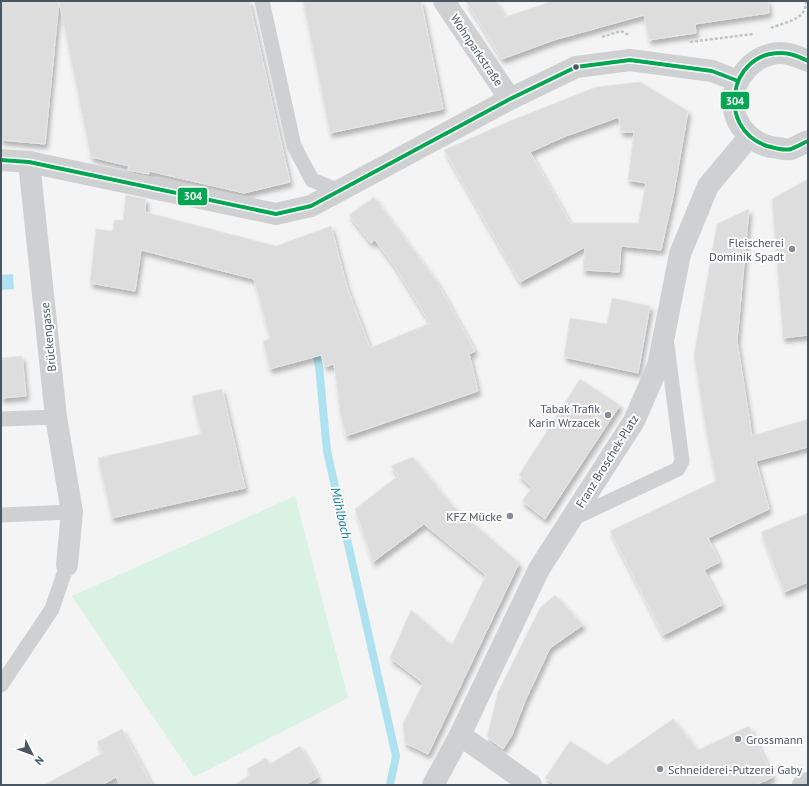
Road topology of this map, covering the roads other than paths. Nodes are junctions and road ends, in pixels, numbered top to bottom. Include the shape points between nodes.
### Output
1 (262, 1) edge
2 (444, 1) edge
3 (808, 61) edge
4 (738, 81) junction
5 (510, 99) junction
6 (749, 138) junction
7 (808, 141) edge
8 (1, 160) edge
9 (29, 162) junction
10 (339, 191) junction
11 (665, 331) junction
12 (56, 417) junction
13 (1, 419) edge
14 (72, 512) junction
15 (1, 515) edge
16 (571, 519) junction
17 (67, 565) joint
18 (1, 685) edge
19 (460, 735) junction
20 (808, 783) edge
21 (433, 785) edge
22 (530, 785) edge
23 (804, 785) edge

1 - 10 lane via 294,146 312,180
2 - 5 street, Wohnparkstraße
3 - 4 street via 794,54 772,54 751,64
4 - 5 street via 712,71 630,60 576,67
4 - 6 street via 733,100 738,123
5 - 10 street
6 - 7 street via 768,148 790,149
6 - 11 street, Franz Broschek-Platz via 708,186 680,254
8 - 9 street
9 - 10 street via 276,214 311,206
9 - 12 street, Brückengasse
11 - 16 street, Franz Broschek-Platz via 658,366 634,420
11 - 16 lane via 682,461 678,469
12 - 13 lane
12 - 14 street, Brückengasse
14 - 15 lane
14 - 17 street, Brückengasse
16 - 19 street, Franz Broschek-Platz via 539,569
17 - 18 lane via 52,608
19 - 21 street, Franz Broschek-Platz
19 - 22 street
20 - 23 street

